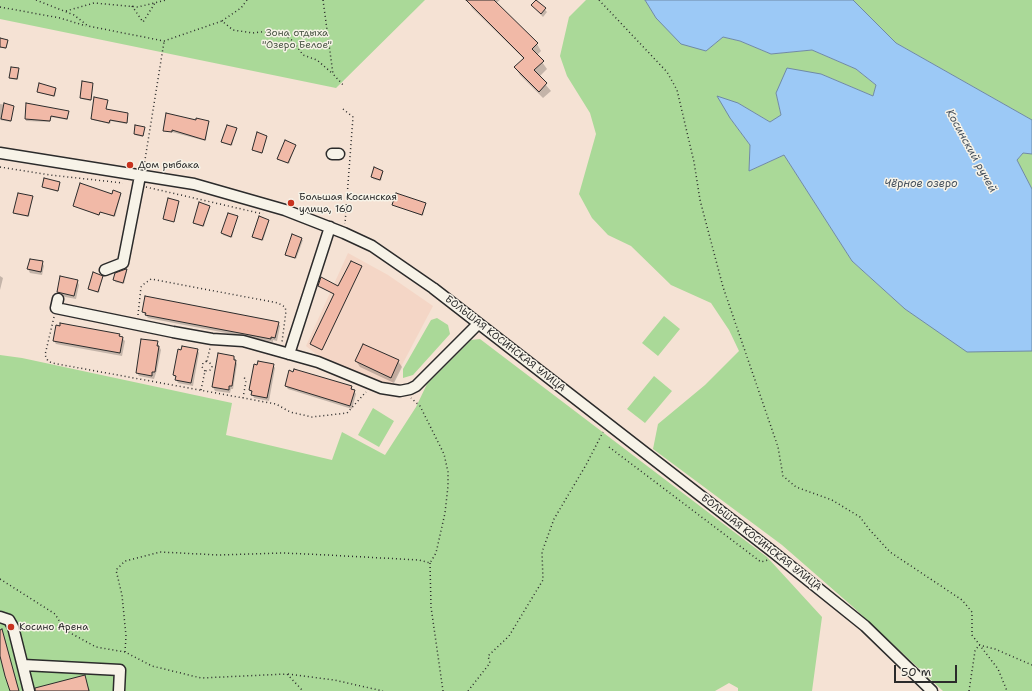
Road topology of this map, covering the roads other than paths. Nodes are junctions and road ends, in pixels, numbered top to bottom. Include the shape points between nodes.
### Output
1 (0, 153) edge
2 (140, 179) junction
3 (330, 228) junction
4 (105, 270) dead end
5 (57, 304) road end
6 (478, 324) junction
7 (286, 353) junction
8 (0, 616) edge
9 (23, 665) junction
10 (29, 691) edge
11 (119, 691) edge
12 (932, 691) edge

1 - 2 street, БОЛЬШАЯ КОСИНСКАЯ УЛИЦА
2 - 3 street, БОЛЬШАЯ КОСИНСКАЯ УЛИЦА via 194,184 286,210
2 - 4 street via 123,263
3 - 6 street, БОЛЬШАЯ КОСИНСКАЯ УЛИЦА via 372,246 433,288
3 - 7 street
5 - 7 street via 137,325 212,339 243,341
6 - 7 street via 416,386 404,390 381,388 318,362
6 - 12 street, БОЛЬШАЯ КОСИНСКАЯ УЛИЦА via 865,626
8 - 9 street via 9,620 13,627
9 - 10 street
9 - 11 street via 120,670

